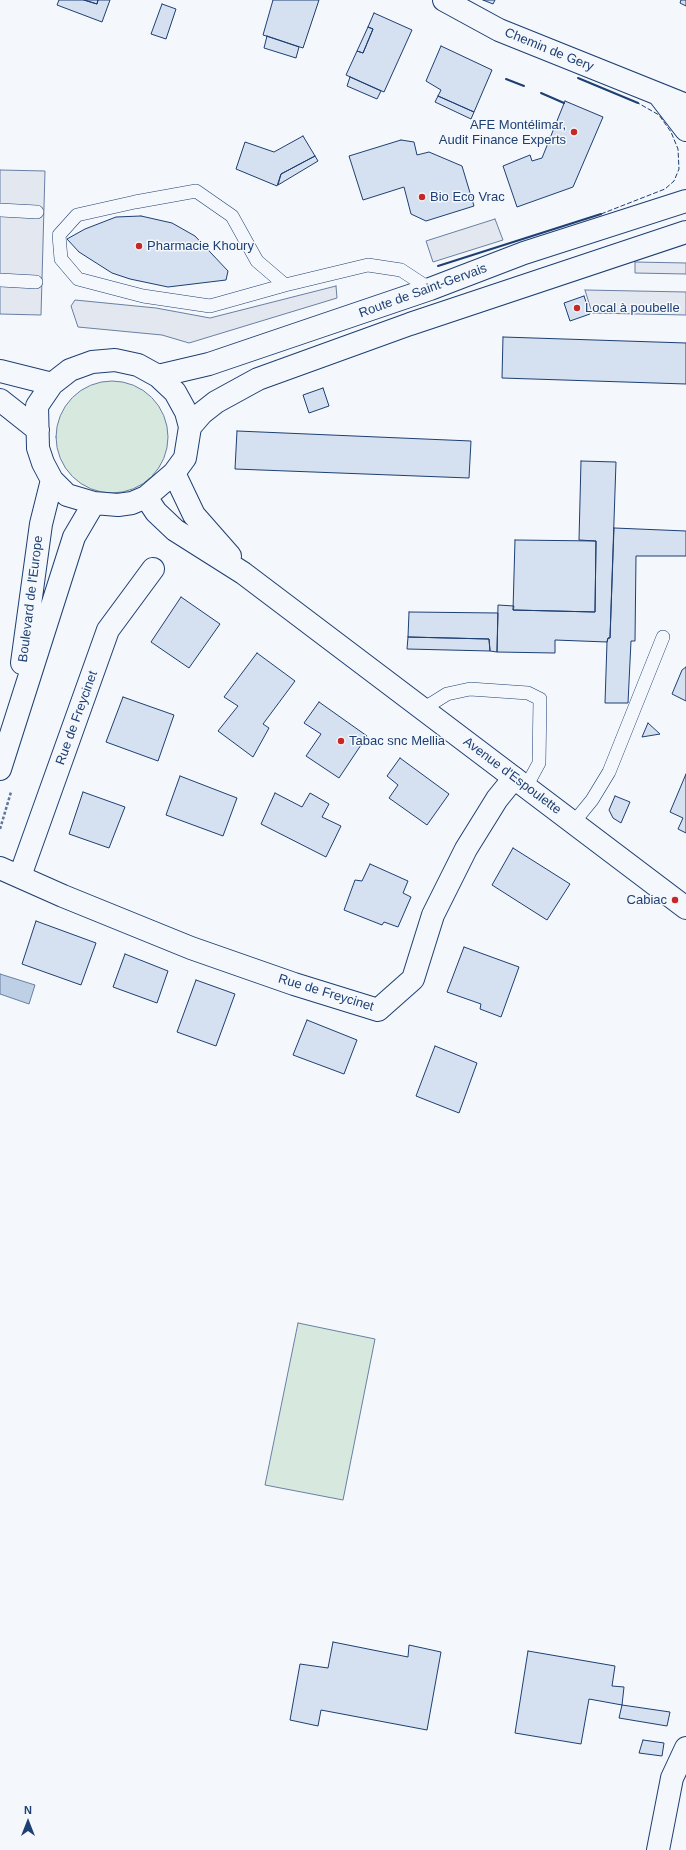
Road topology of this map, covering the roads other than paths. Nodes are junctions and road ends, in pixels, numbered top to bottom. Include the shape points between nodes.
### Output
1 (444, 0) edge
2 (658, 94) junction
3 (686, 105) edge
4 (686, 130) edge
5 (686, 201) edge
6 (0, 210) edge
7 (37, 212) dead end
8 (686, 232) edge
9 (0, 280) edge
10 (36, 282) dead end
11 (285, 285) junction
12 (430, 289) junction
13 (0, 371) edge
14 (158, 376) junction
15 (52, 384) junction
16 (0, 400) edge
17 (190, 427) junction
18 (38, 430) junction
19 (174, 473) junction
20 (52, 480) junction
21 (146, 497) junction
22 (94, 503) junction
23 (153, 569) dead end
24 (243, 573) junction
25 (663, 637) dead end
26 (424, 709) junction
27 (15, 718) junction
28 (0, 769) edge
29 (520, 783) junction
30 (574, 822) junction
31 (0, 868) edge
32 (20, 876) junction
33 (686, 908) edge
34 (686, 1748) edge
35 (658, 1850) edge

1 - 2 main road, Chemin de Gery via 499,30
2 - 3 main road, Chemin de Gery
2 - 4 main road
5 - 12 main road, Route de Saint-Gervais via 524,253
6 - 7 lane
8 - 17 main road, Route de Saint-Gervais via 410,324 258,379 216,402
9 - 10 lane
11 - 11 lane via 256,262 232,216 196,191 77,215 59,235 61,259 78,279 143,296 210,306
11 - 12 lane via 368,265 401,270
12 - 14 main road, Route de Saint-Gervais via 209,364
13 - 15 main road
14 - 15 main road via 138,365 107,360 70,370
14 - 17 main road via 175,392 186,412
15 - 18 main road via 37,406
16 - 18 main road
17 - 19 main road via 185,458
18 - 20 main road via 38,448
19 - 21 main road
19 - 24 main road, Avenue d'Espoulette via 194,515
20 - 22 main road via 67,495
20 - 27 main road, Boulevard de l'Europe via 40,524
21 - 22 main road via 118,505
21 - 24 main road, Avenue d'Espoulette via 156,512 175,530
22 - 27 main road, Boulevard de l'Europe via 74,537
23 - 32 main road, Rue de Freycinet via 108,630
24 - 26 main road, Avenue d'Espoulette
25 - 30 lane via 609,772 592,800
26 - 29 main road, Avenue d'Espoulette
26 - 29 lane via 448,694 470,689 528,693 540,699 539,763
27 - 28 main road, Boulevard de l'Europe
29 - 30 main road, Avenue d'Espoulette
29 - 32 main road, Rue de Freycinet via 497,799 466,849 433,914 413,979 378,1010 191,948
30 - 33 main road, Avenue d'Espoulette
31 - 32 main road, Rue de Freycinet
34 - 35 main road via 672,1778

